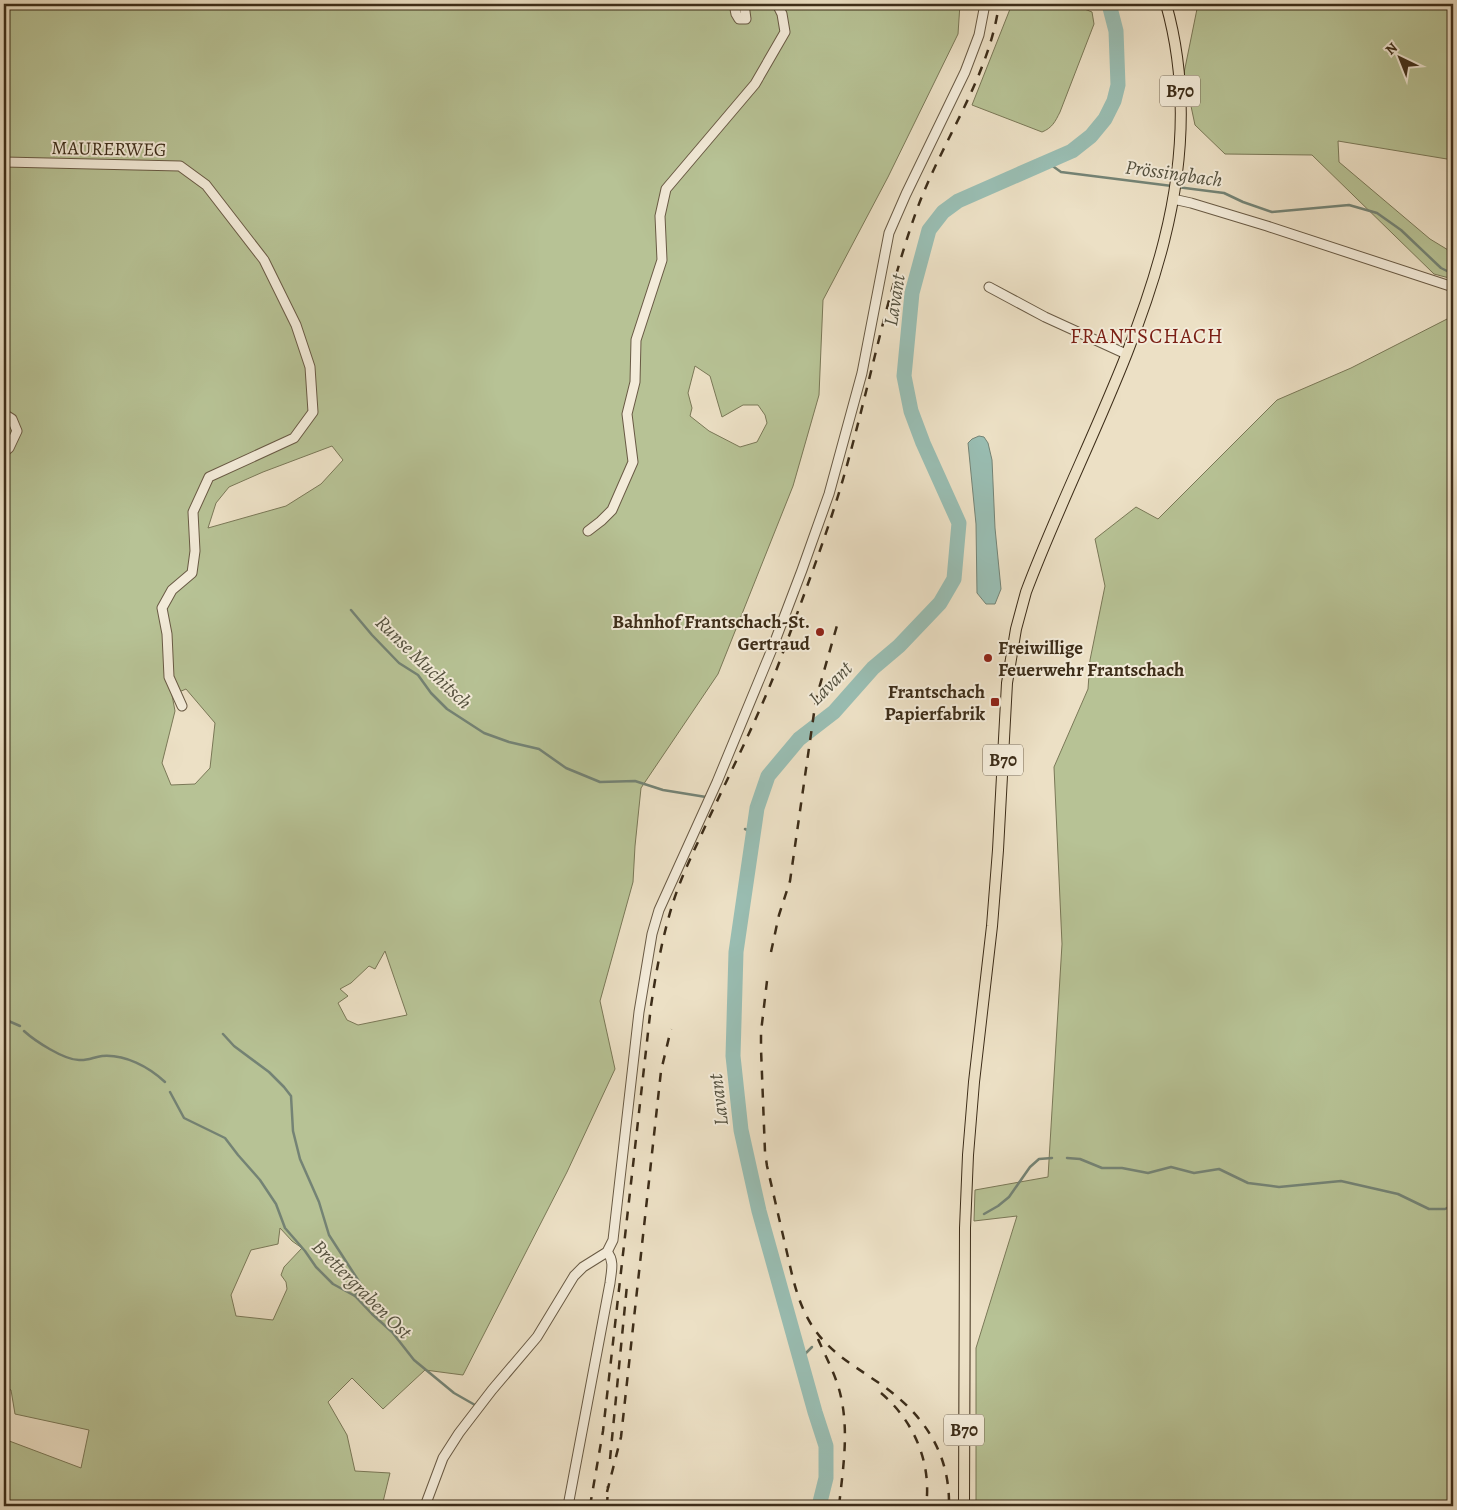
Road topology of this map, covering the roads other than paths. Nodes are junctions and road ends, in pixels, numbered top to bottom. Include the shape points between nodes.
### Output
1 (734, 4) edge
2 (744, 4) edge
3 (777, 4) edge
4 (985, 4) edge
5 (1166, 4) edge
6 (4, 162) edge
7 (1173, 196) junction
8 (989, 287) dead end
9 (1453, 287) edge
10 (1126, 354) junction
11 (4, 414) edge
12 (4, 452) edge
13 (588, 531) dead end
14 (182, 706) dead end
15 (606, 1252) junction
16 (425, 1506) edge
17 (568, 1506) edge
18 (964, 1506) edge

1 - 2 street via 736,14 740,19 746,19
3 - 13 street via 785,32 756,84 666,190 660,216 662,260 636,340 635,382 627,414 633,462 612,510
4 - 15 street via 979,35 965,72 889,233 862,372 829,494 802,570 721,773 659,910 639,1012 613,1240
5 - 7 main road, B70 via 1180,87 1179,147
6 - 14 street, MAURERWEG via 180,166 206,185 264,260 296,325 310,367 313,412 294,438 209,477 193,512 195,551 192,573 172,590 162,608 169,677
7 - 9 street
7 - 10 main road, B70 via 1156,273
8 - 10 street
10 - 18 main road, B70 via 1029,586 1016,629 1007,683 992,926 968,1155
11 - 12 street via 12,420 17,431
15 - 16 street via 574,1276 537,1337 459,1433 443,1458
15 - 17 street via 612,1263 610,1283

